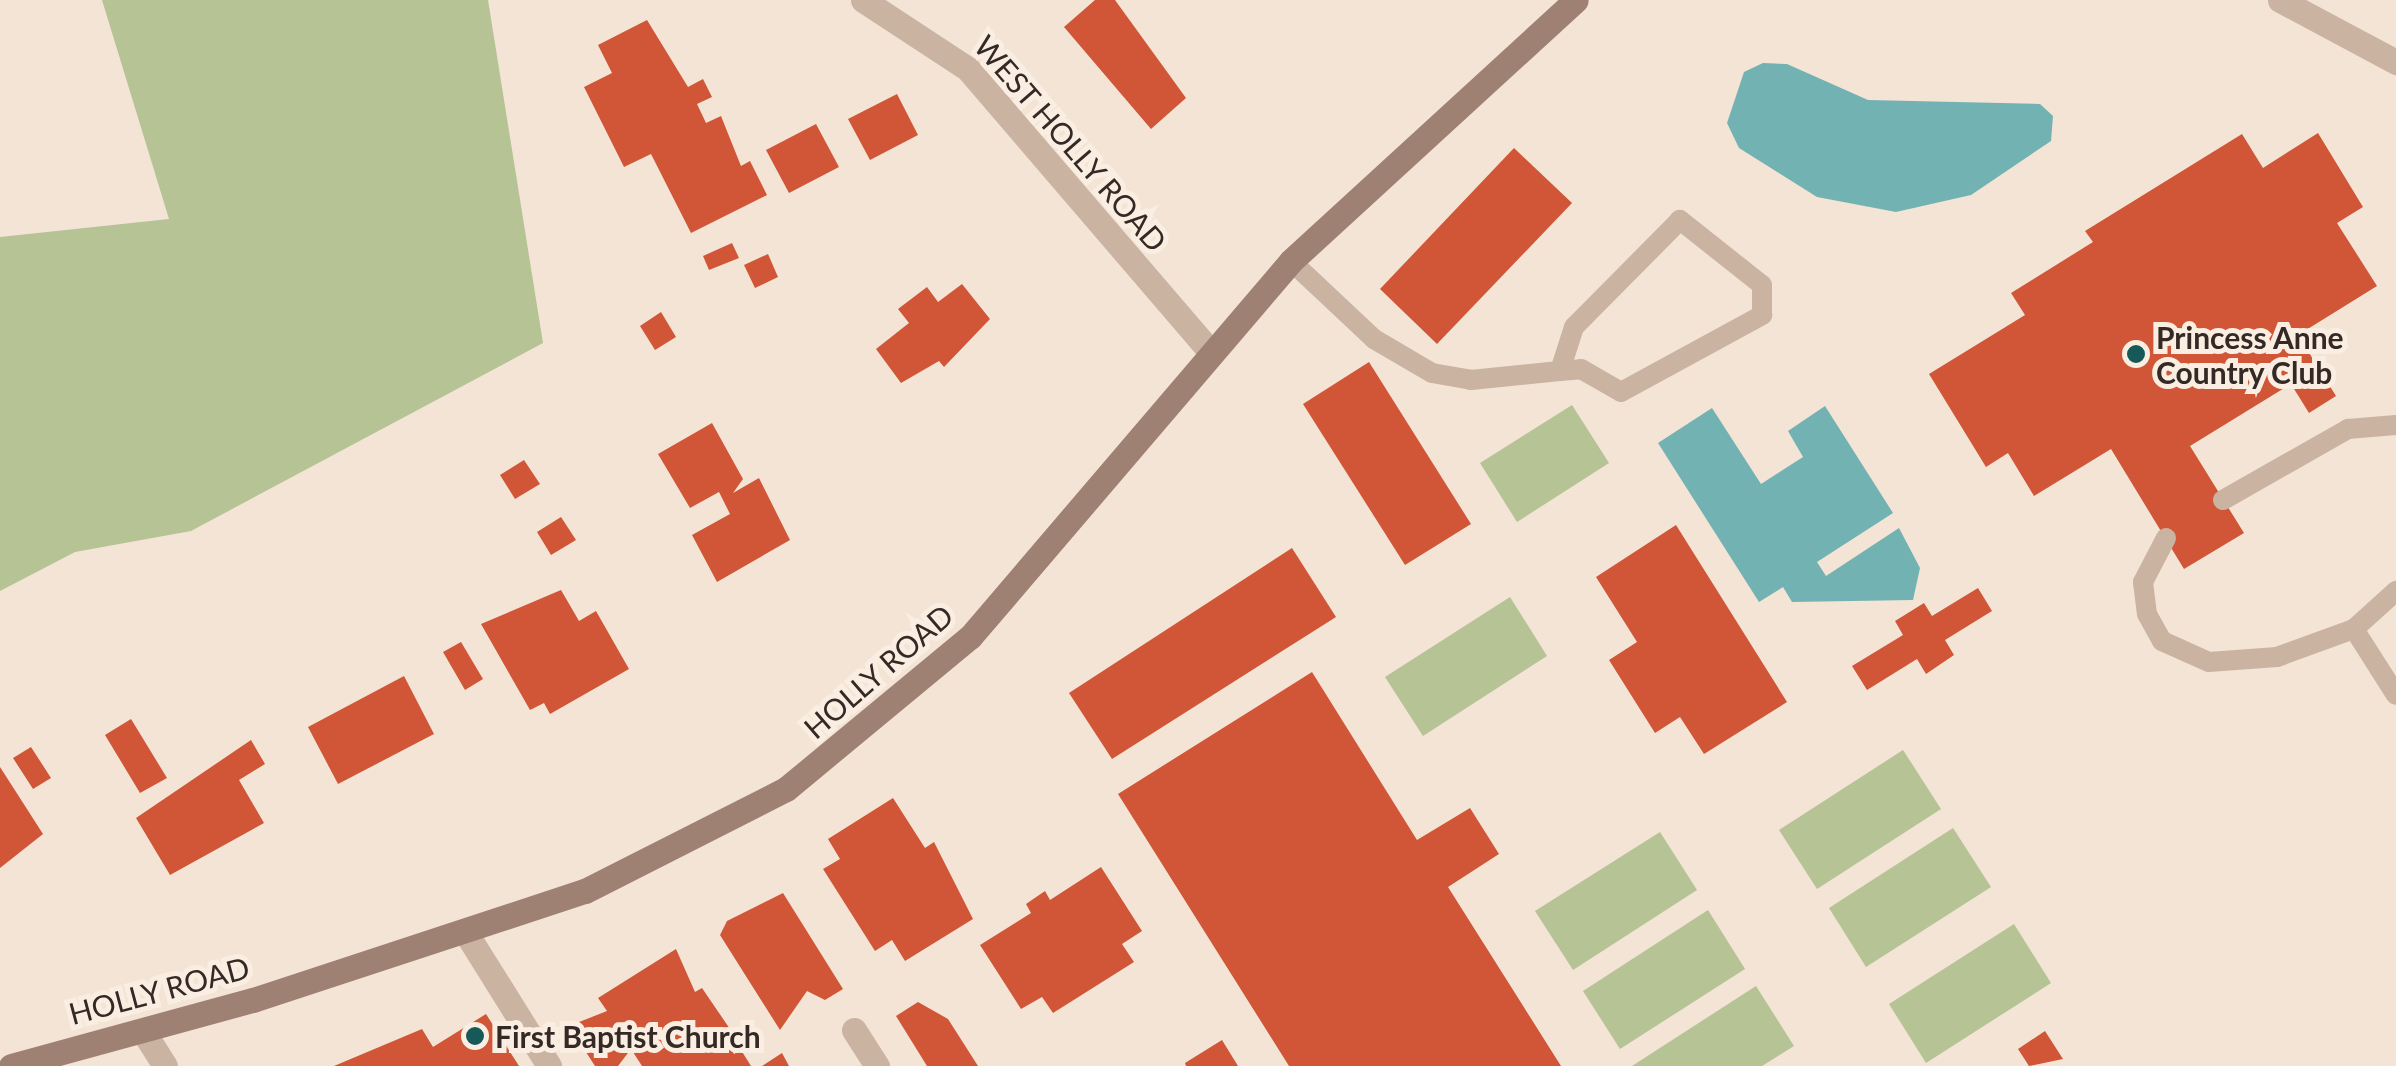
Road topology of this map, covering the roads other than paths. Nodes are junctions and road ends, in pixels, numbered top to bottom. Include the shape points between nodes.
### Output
1 (863, 0) edge
2 (1576, 0) edge
3 (2280, 0) edge
4 (2396, 62) edge
5 (1290, 261) junction
6 (1211, 353) junction
7 (1560, 371) junction
8 (2396, 425) edge
9 (2224, 500) dead end
10 (2166, 538) dead end
11 (2396, 591) edge
12 (2354, 629) junction
13 (2396, 696) edge
14 (466, 933) junction
15 (854, 1030) dead end
16 (143, 1031) junction
17 (10, 1066) edge
18 (165, 1066) edge
19 (548, 1066) edge
20 (877, 1066) edge

1 - 6 street, WEST HOLLY ROAD via 968,69
2 - 5 street, HOLLY ROAD
3 - 4 street
5 - 6 street, HOLLY ROAD
5 - 7 lane via 1374,339 1432,373 1471,380
6 - 14 street, HOLLY ROAD via 1030,576 863,731 705,838
7 - 7 lane via 1582,369 1632,392 1762,314 1762,285 1680,220 1574,326
8 - 9 lane via 2348,429
10 - 12 lane via 2143,582 2147,614 2162,641 2182,653 2244,662
11 - 12 lane
12 - 13 lane
14 - 16 street, HOLLY ROAD
14 - 19 street
15 - 20 street
16 - 17 street, HOLLY ROAD
16 - 18 street

